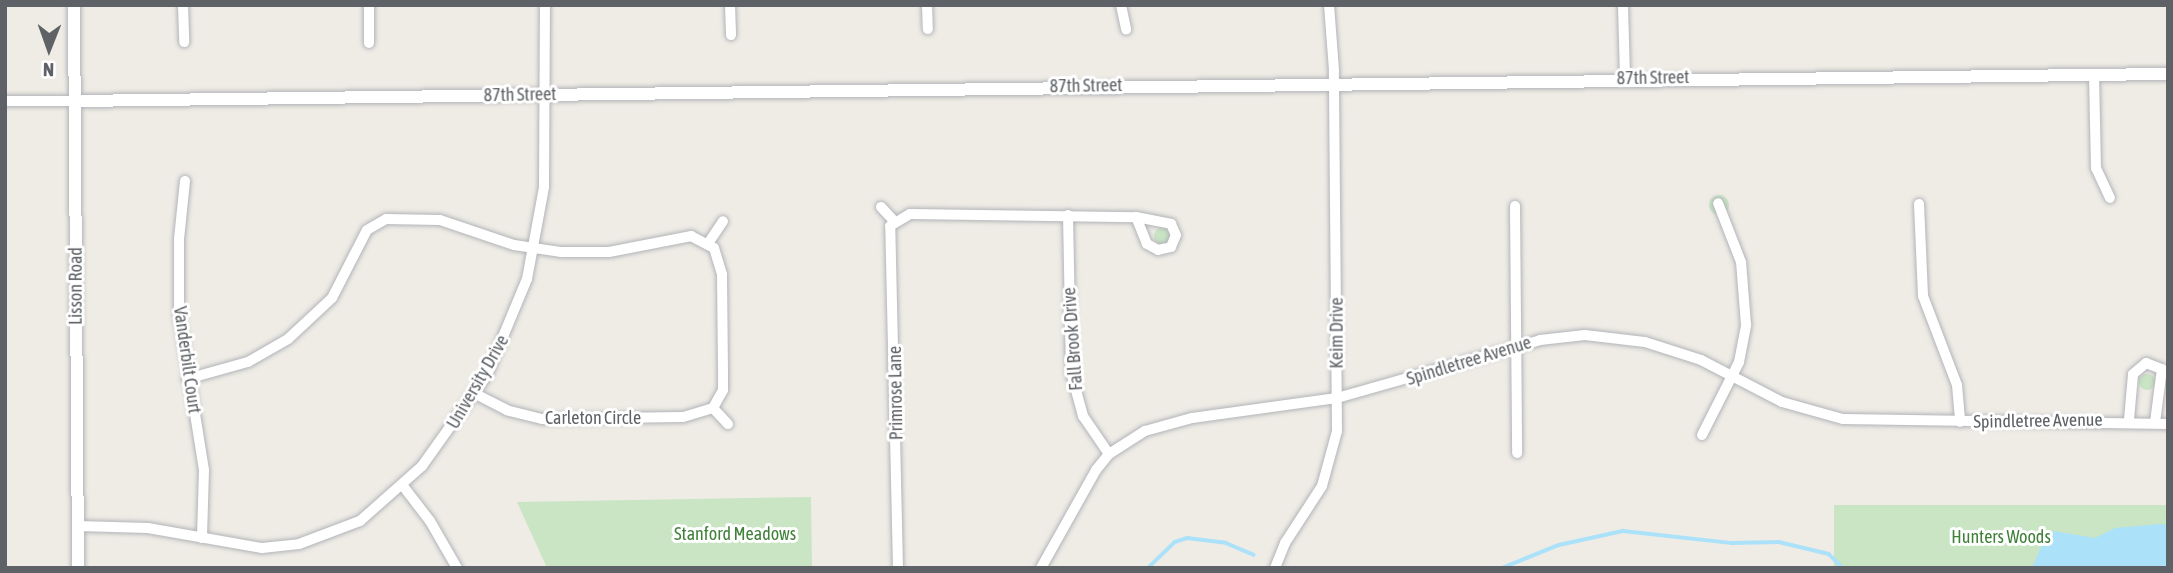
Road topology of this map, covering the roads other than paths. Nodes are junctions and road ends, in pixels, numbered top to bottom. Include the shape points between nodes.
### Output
1 (74, 5) edge
2 (183, 5) edge
3 (369, 5) edge
4 (545, 5) edge
5 (730, 5) edge
6 (927, 5) edge
7 (1121, 5) edge
8 (1329, 5) edge
9 (1623, 5) edge
10 (928, 29) dead end
11 (1126, 29) dead end
12 (731, 35) dead end
13 (184, 42) dead end
14 (369, 43) dead end
15 (2094, 74) junction
16 (2168, 74) edge
17 (1625, 78) junction
18 (1334, 83) junction
19 (547, 95) junction
20 (5, 101) edge
21 (75, 101) junction
22 (185, 181) dead end
23 (2110, 198) dead end
24 (1718, 203) dead end
25 (1919, 204) dead end
26 (1514, 206) dead end
27 (881, 207) dead end
28 (1068, 215) junction
29 (1136, 217) dead end
30 (723, 221) dead end
31 (894, 221) junction
32 (709, 242) junction
33 (534, 248) junction
34 (1516, 345) junction
35 (1733, 377) junction
36 (187, 379) junction
37 (476, 394) junction
38 (1337, 398) junction
39 (713, 408) junction
40 (2129, 420) junction
41 (1960, 422) junction
42 (2155, 422) junction
43 (728, 424) dead end
44 (2168, 424) edge
45 (1702, 435) dead end
46 (1517, 453) dead end
47 (1109, 454) junction
48 (403, 486) junction
49 (78, 526) junction
50 (202, 538) junction
51 (78, 568) edge
52 (457, 568) edge
53 (898, 568) edge
54 (1041, 568) edge
55 (1275, 568) edge

1 - 21 street, Lisson Road
2 - 13 street
3 - 14 street
4 - 19 street, University Drive
5 - 12 street
6 - 10 street
7 - 11 street
8 - 18 street, Keim Drive
9 - 17 street
15 - 16 street, 87th Street
15 - 17 street, 87th Street
15 - 23 street via 2096,168
17 - 18 street, 87th Street
18 - 19 street, 87th Street
18 - 38 street, Keim Drive
19 - 21 street, 87th Street
19 - 33 street, University Drive via 544,187
20 - 21 street, 87th Street
21 - 49 street, Lisson Road
22 - 36 street, Vanderbilt Court via 178,275
24 - 35 street via 1741,262 1745,289 1744,342
25 - 41 street via 1923,296 1957,385
26 - 34 street
27 - 31 street
28 - 29 street
28 - 31 street via 910,214
28 - 47 street, Fall Brook Drive via 1071,372 1083,416
30 - 32 street
31 - 53 street, Primrose Lane via 888,234 894,262
32 - 33 street via 691,236 609,252
32 - 39 street via 718,253 722,275 723,390
33 - 36 street via 424,218 379,221 367,230 342,283 310,322 248,362
33 - 37 street, University Drive via 508,331
34 - 35 street, Spindletree Avenue via 1562,337 1614,337 1671,349
34 - 38 street, Spindletree Avenue
34 - 46 street
35 - 41 street, Spindletree Avenue via 1782,402 1843,419
35 - 45 street
36 - 50 street, Vanderbilt Court via 204,470
37 - 39 street, Carleton Circle via 507,410 542,419 683,417
37 - 48 street, University Drive via 443,442
38 - 47 street, Spindletree Avenue via 1162,424
38 - 55 street, Keim Drive via 1337,431 1328,471
39 - 43 street
40 - 41 street, Spindletree Avenue
40 - 42 street, Spindletree Avenue
40 - 42 street via 2133,374 2146,363 2162,369
42 - 44 street, Spindletree Avenue
47 - 54 street, Spindletree Avenue via 1085,487
48 - 50 street, University Drive via 360,521 316,540 262,548
48 - 52 street
49 - 50 street, University Drive via 148,528
49 - 51 street, Lisson Road

